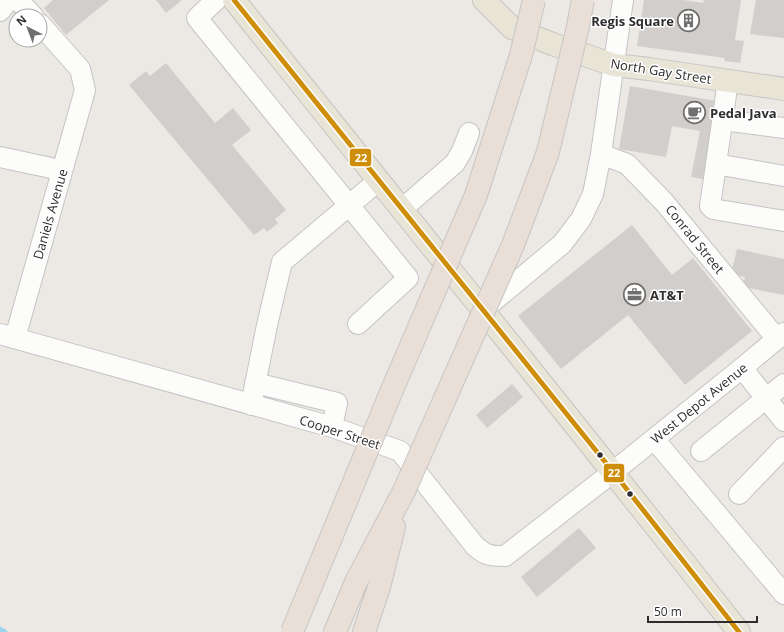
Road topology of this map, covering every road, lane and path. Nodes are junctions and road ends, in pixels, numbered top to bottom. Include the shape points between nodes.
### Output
1 (9, 0) edge
2 (18, 0) edge
3 (216, 0) edge
4 (234, 0) edge
5 (484, 0) edge
6 (534, 0) edge
7 (583, 0) edge
8 (623, 0) edge
9 (25, 8) edge
10 (0, 11) edge
11 (48, 33) edge
12 (614, 65) junction
13 (728, 81) junction
14 (784, 89) edge
15 (722, 120) junction
16 (784, 128) edge
17 (469, 133) dead end
18 (601, 154) junction
19 (0, 156) edge
20 (716, 164) junction
21 (51, 168) dead end
22 (784, 176) edge
23 (378, 181) junction
24 (350, 205) junction
25 (401, 210) junction
26 (784, 221) edge
27 (482, 311) junction
28 (358, 324) dead end
29 (8, 336) edge
30 (781, 336) edge
31 (742, 368) junction
32 (256, 383) junction
33 (784, 384) edge
34 (766, 398) junction
35 (251, 405) junction
36 (784, 421) edge
37 (332, 427) junction
38 (654, 439) junction
39 (784, 447) edge
40 (701, 451) dead end
41 (613, 472) junction
42 (404, 491) junction
43 (738, 494) dead end
44 (784, 594) edge
45 (292, 632) edge
46 (335, 632) edge
47 (364, 632) edge
48 (739, 632) edge

1 - 10 street
2 - 9 street
3 - 24 street via 197,18
4 - 23 main road
5 - 12 main road, North Gay Street via 512,28
6 - 45 highway, bridge via 521,55 476,195
7 - 42 highway, bridge via 550,144 514,245
8 - 12 street
11 - 29 street, Daniels Avenue via 80,70 85,90
12 - 13 main road, North Gay Street
12 - 18 street
13 - 14 main road, North Gay Street
13 - 15 street
15 - 16 street
15 - 20 street
17 - 25 street via 456,163
18 - 27 street via 593,194 581,219 562,244
18 - 30 street, Conrad Street via 628,164
19 - 21 street
20 - 22 street
20 - 26 street via 710,206 714,209
23 - 24 street
23 - 25 main road
24 - 28 street via 408,278
24 - 32 street via 282,262
25 - 27 main road
27 - 41 main road
29 - 35 street, Cooper Street
30 - 31 street, West Depot Avenue
31 - 34 street
31 - 38 street, West Depot Avenue
32 - 35 street
32 - 37 street via 337,403
33 - 34 street
34 - 36 street
34 - 40 street
35 - 37 street, Cooper Street
37 - 41 street, Cooper Street via 400,451 475,546 484,554 492,556 505,556
38 - 41 street, West Depot Avenue
38 - 44 street
39 - 43 street
41 - 48 main road
42 - 46 highway via 356,582
42 - 47 highway via 379,587

